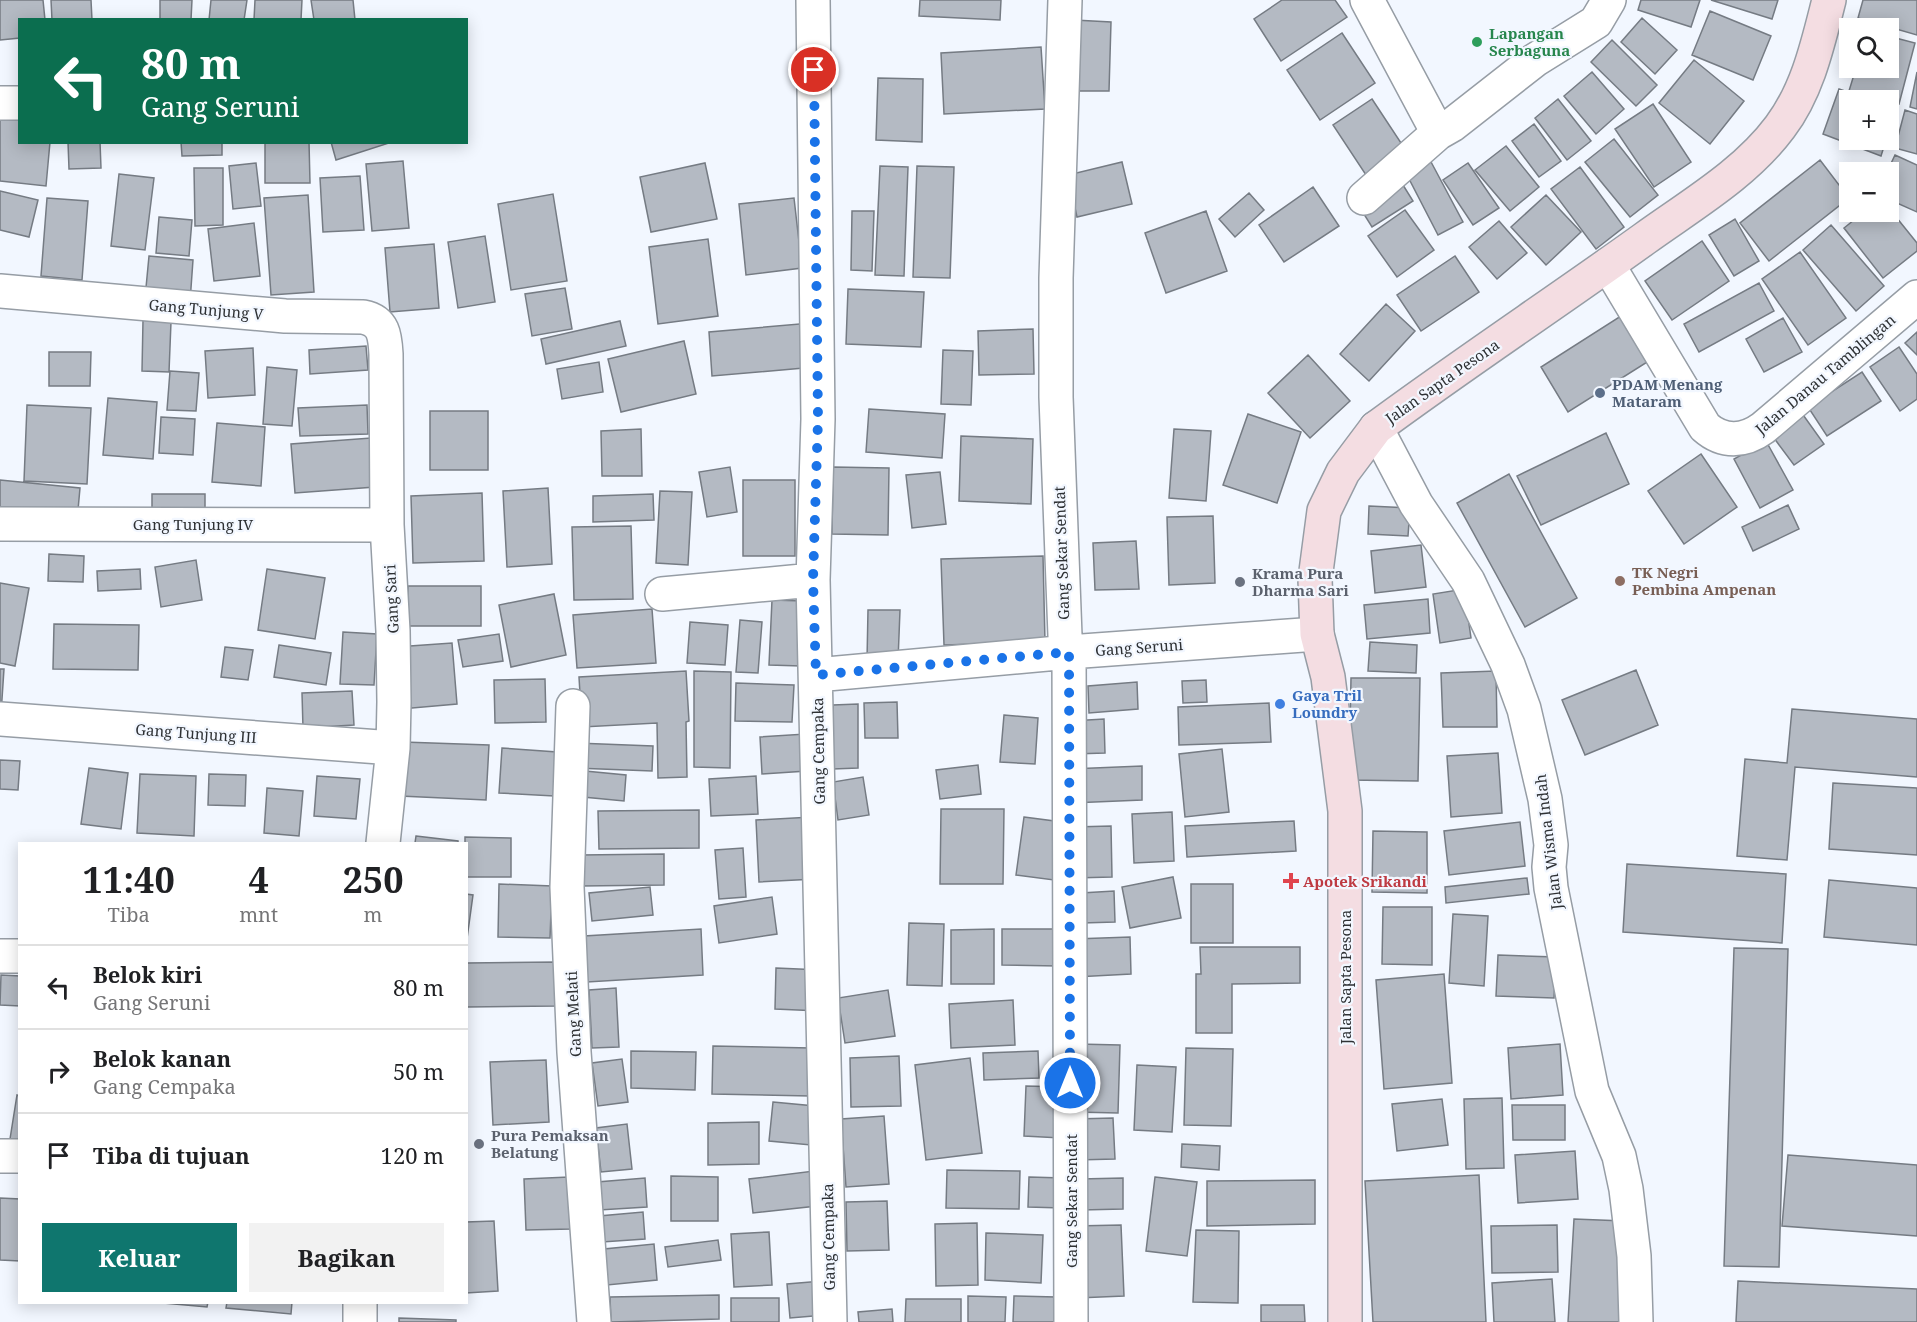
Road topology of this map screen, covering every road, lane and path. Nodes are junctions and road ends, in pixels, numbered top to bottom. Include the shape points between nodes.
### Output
1 (813, 0) edge
2 (1065, 0) edge
3 (1367, 0) edge
4 (1609, 0) edge
5 (1829, 0) edge
6 (0, 103) edge
7 (18, 103) edge
8 (1438, 133) junction
9 (1364, 198) dead end
10 (1608, 265) junction
11 (0, 291) edge
12 (1917, 297) edge
13 (386, 354) joint
14 (1376, 428) junction
15 (0, 524) edge
16 (387, 525) junction
17 (813, 580) junction
18 (662, 594) dead end
19 (1317, 634) junction
20 (1069, 652) junction
21 (816, 675) junction
22 (573, 705) dead end
23 (0, 718) edge
24 (393, 748) junction
25 (383, 842) edge
26 (0, 956) edge
27 (18, 956) edge
28 (0, 1156) edge
29 (18, 1156) edge
30 (360, 1304) edge
31 (360, 1322) edge
32 (594, 1322) edge
33 (830, 1322) edge
34 (1071, 1322) edge
35 (1345, 1322) edge
36 (1636, 1322) edge

1 - 17 street, Gang Cempaka via 818,419
2 - 20 street, Gang Sekar Sendat via 1056,386 1065,636
3 - 8 street
4 - 8 street via 1596,22 1536,60
5 - 10 street, Jalan Sapta Pesona via 1814,58 1781,126 1714,190
6 - 7 street
8 - 9 street
10 - 12 street, Jalan Danau Tamblingan via 1705,427 1715,435 1734,440 1762,428
10 - 14 street, Jalan Sapta Pesona
11 - 13 street, Gang Tunjung V via 285,316 371,318 385,334
13 - 16 street, Gang Sari
14 - 19 street, Jalan Sapta Pesona via 1343,472 1324,511 1316,579
14 - 36 street, Jalan Wisma Indah via 1416,504 1468,581 1524,709 1545,799 1551,888 1584,1057 1592,1091 1619,1156 1626,1189 1633,1234
15 - 16 street, Gang Tunjung IV
16 - 24 street, Gang Sari via 393,631
17 - 18 street
17 - 21 street, Gang Cempaka
19 - 20 street, Gang Seruni
19 - 35 street, Jalan Sapta Pesona via 1328,676 1344,812
20 - 21 street, Gang Seruni
20 - 34 street, Gang Sekar Sendat
21 - 33 street, Gang Cempaka
22 - 32 street, Gang Melati via 567,886 574,1052
23 - 24 street, Gang Tunjung III
24 - 25 street, Gang Sari
26 - 27 street
28 - 29 street
30 - 31 street

